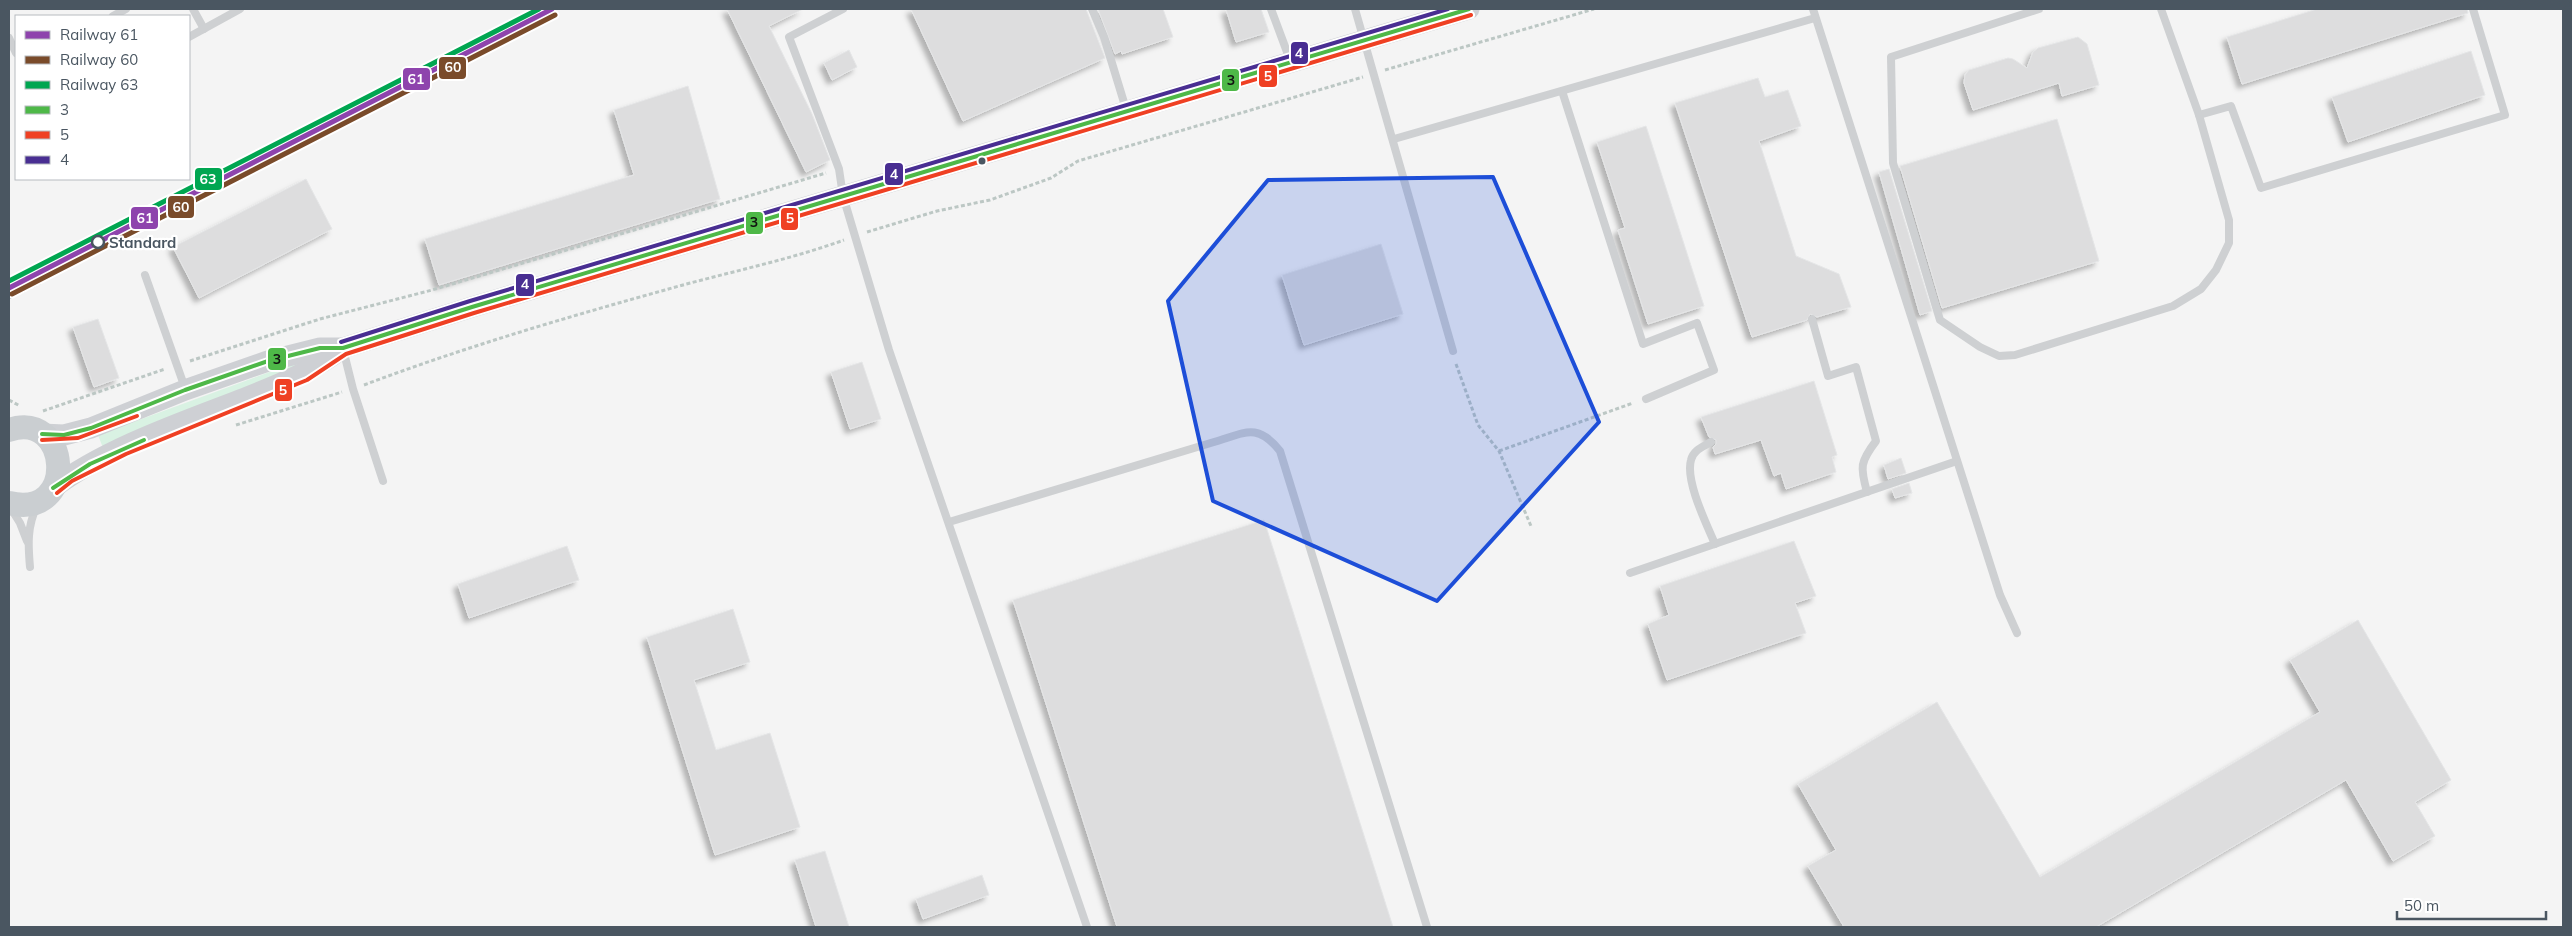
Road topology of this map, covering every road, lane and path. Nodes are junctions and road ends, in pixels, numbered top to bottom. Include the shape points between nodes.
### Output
1 (126, 9) edge
2 (193, 9) edge
3 (240, 9) edge
4 (843, 9) edge
5 (1092, 9) edge
6 (1271, 9) edge
7 (1355, 9) edge
8 (1469, 9) edge
9 (1594, 9) edge
10 (1813, 9) edge
11 (2039, 9) edge
12 (2161, 9) edge
13 (2473, 9) edge
14 (115, 15) edge
15 (1815, 18) junction
16 (204, 29) junction
17 (190, 36) edge
18 (9, 38) edge
19 (1365, 40) junction
20 (15, 51) edge
21 (1290, 62) junction
22 (1375, 74) junction
23 (1562, 91) junction
24 (1127, 111) junction
25 (2199, 116) junction
26 (1394, 140) junction
27 (839, 169) junction
28 (843, 196) junction
29 (855, 236) junction
30 (145, 274) dead end
31 (40, 283) dead end
32 (9, 298) edge
33 (1812, 319) dead end
34 (343, 348) junction
35 (1453, 351) joint
36 (177, 364) junction
37 (353, 389) junction
38 (185, 390) junction
39 (1646, 399) joint
40 (9, 400) edge
41 (24, 422) edge
42 (232, 427) dead end
43 (1711, 442) dead end
44 (1499, 451) junction
45 (1957, 461) junction
46 (384, 481) dead end
47 (1867, 492) junction
48 (46, 494) junction
49 (9, 504) edge
50 (948, 522) junction
51 (1531, 526) dead end
52 (28, 543) junction
53 (1715, 544) junction
54 (30, 567) dead end
55 (1630, 573) dead end
56 (2017, 633) dead end
57 (1087, 927) edge
58 (1427, 927) edge

1 - 14 lane
2 - 16 lane
3 - 16 lane
4 - 27 lane via 788,37
5 - 24 lane
6 - 21 lane
7 - 19 lane
8 - 19 main road
9 - 22 path
10 - 15 lane
11 - 25 lane via 1891,57 1893,162 1940,320 1980,347 1999,356 2015,355 2173,306 2200,289 2216,270 2229,244 2229,220
12 - 25 lane
13 - 25 lane via 2505,115 2261,188 2231,106
15 - 23 lane
15 - 45 lane
16 - 17 lane
18 - 20 lane
19 - 21 main road
19 - 22 lane
21 - 24 main road
22 - 26 lane
22 - 29 path via 1078,161 1051,178 990,200 937,210
23 - 26 lane
23 - 39 lane via 1643,344 1697,323 1714,370
24 - 28 main road
26 - 35 lane
27 - 28 lane
27 - 36 path via 432,290 320,319
28 - 29 lane
28 - 34 main road
29 - 37 path via 811,252 664,290 427,362
29 - 50 lane
30 - 36 lane
31 - 32 path
33 - 47 lane via 1828,376 1856,367 1876,441 1864,456 1860,470
34 - 37 lane
34 - 38 main road via 296,352
34 - 48 main road via 304,374 123,448 69,476
35 - 44 path via 1478,425
36 - 38 lane
36 - 41 path via 43,411
37 - 42 path
37 - 46 lane
38 - 41 main road via 91,428 64,434
39 - 44 path
40 - 41 path
41 - 48 main road via 55,449 59,459 60,469
43 - 53 lane via 1696,450 1690,460 1691,478
44 - 51 path
45 - 47 lane
45 - 56 lane via 2000,595
47 - 53 lane
48 - 49 main road via 24,505
48 - 52 lane via 30,522
49 - 52 lane
50 - 57 lane
50 - 58 lane via 1255,431 1270,438 1280,451
52 - 54 lane
53 - 55 lane

